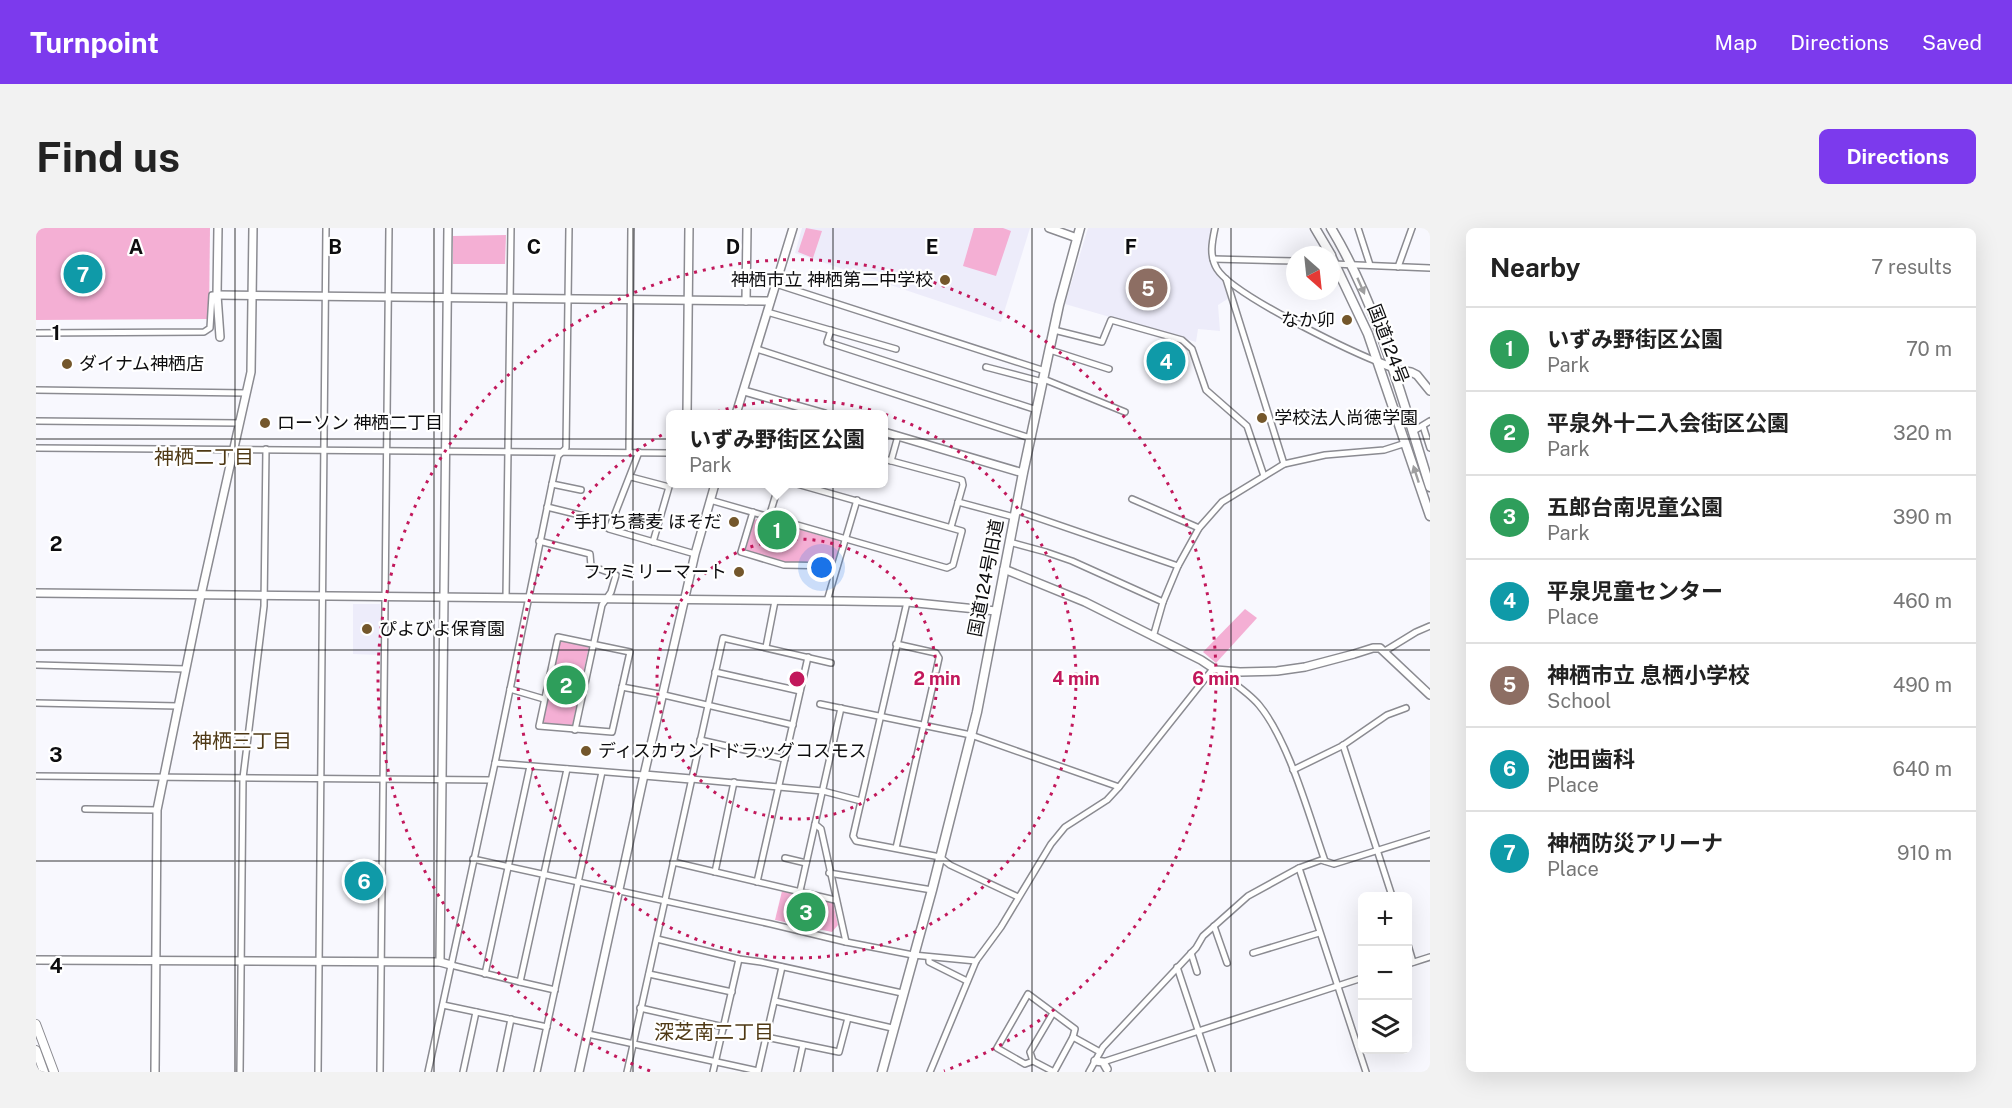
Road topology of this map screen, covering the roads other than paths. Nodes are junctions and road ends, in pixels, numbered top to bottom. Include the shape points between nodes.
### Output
1 (218, 228) edge
2 (253, 228) edge
3 (326, 228) edge
4 (388, 228) edge
5 (448, 228) edge
6 (511, 228) edge
7 (569, 228) edge
8 (631, 228) edge
9 (689, 228) edge
10 (747, 228) edge
11 (793, 228) edge
12 (1049, 228) edge
13 (1080, 228) edge
14 (1215, 228) edge
15 (1315, 228) edge
16 (1331, 228) edge
17 (1358, 228) edge
18 (1412, 228) edge
19 (1077, 238) junction
20 (1326, 246) edge
21 (1213, 259) junction
22 (1286, 261) edge
23 (1340, 264) edge
24 (1351, 265) junction
25 (1370, 265) junction
26 (1398, 267) junction
27 (1430, 268) edge
28 (1225, 278) junction
29 (1340, 278) edge
30 (776, 284) junction
31 (217, 295) junction
32 (252, 296) junction
33 (326, 297) junction
34 (388, 297) junction
35 (447, 298) junction
36 (510, 298) junction
37 (568, 298) junction
38 (630, 299) junction
39 (689, 301) junction
40 (746, 301) junction
41 (770, 302) junction
42 (767, 312) junction
43 (831, 330) junction
44 (1054, 330) junction
45 (36, 333) edge
46 (220, 337) dead end
47 (757, 349) junction
48 (896, 350) dead end
49 (1050, 350) junction
50 (1378, 362) junction
51 (986, 368) dead end
52 (1393, 368) junction
53 (1109, 369) dead end
54 (1045, 372) junction
55 (1043, 382) junction
56 (36, 390) edge
57 (744, 391) junction
58 (1430, 392) edge
59 (246, 393) junction
60 (687, 410) edge
61 (737, 410) edge
62 (811, 410) edge
63 (1037, 410) junction
64 (1125, 412) dead end
65 (36, 421) edge
66 (1430, 421) edge
67 (239, 423) junction
68 (1423, 426) junction
69 (1412, 432) junction
70 (888, 433) edge
71 (898, 436) junction
72 (1030, 438) junction
73 (1406, 443) junction
74 (36, 448) edge
75 (1430, 448) edge
76 (233, 449) junction
77 (266, 449) junction
78 (324, 449) junction
79 (386, 450) junction
80 (445, 451) junction
81 (508, 451) junction
82 (562, 452) junction
83 (628, 452) junction
84 (639, 452) junction
85 (666, 453) edge
86 (888, 460) edge
87 (891, 461) junction
88 (1284, 464) junction
89 (1023, 473) junction
90 (1264, 476) junction
91 (631, 477) junction
92 (552, 484) junction
93 (666, 486) edge
94 (1430, 487) edge
95 (669, 488) edge
96 (714, 488) edge
97 (778, 488) edge
98 (814, 488) edge
99 (581, 490) dead end
100 (1132, 499) dead end
101 (710, 500) junction
102 (856, 500) junction
103 (958, 502) junction
104 (547, 507) junction
105 (753, 512) junction
106 (1014, 514) junction
107 (584, 516) dead end
108 (1430, 516) edge
109 (769, 517) junction
110 (951, 527) junction
111 (1199, 528) junction
112 (846, 540) junction
113 (539, 541) junction
114 (653, 542) junction
115 (1009, 542) junction
116 (695, 554) junction
117 (837, 566) junction
118 (1178, 566) junction
119 (1004, 569) junction
120 (36, 593) edge
121 (201, 595) junction
122 (264, 596) junction
123 (322, 596) junction
124 (385, 597) junction
125 (444, 597) junction
126 (506, 598) junction
127 (528, 598) junction
128 (606, 599) junction
129 (685, 600) junction
130 (775, 601) junction
131 (827, 601) junction
132 (907, 602) junction
133 (1163, 602) junction
134 (996, 611) junction
135 (1430, 626) edge
136 (1154, 637) junction
137 (594, 644) junction
138 (896, 644) junction
139 (765, 647) junction
140 (1384, 651) junction
141 (808, 657) junction
142 (831, 663) dead end
143 (36, 665) edge
144 (186, 669) junction
145 (1216, 670) junction
146 (715, 672) junction
147 (622, 687) junction
148 (510, 689) junction
149 (800, 691) junction
150 (664, 694) junction
151 (1430, 695) edge
152 (544, 699) junction
153 (36, 703) edge
154 (820, 704) dead end
155 (708, 705) junction
156 (178, 706) junction
157 (841, 708) junction
158 (1406, 708) dead end
159 (881, 716) junction
160 (792, 725) junction
161 (924, 725) junction
162 (575, 730) junction
163 (971, 735) junction
164 (700, 740) junction
165 (1343, 745) junction
166 (785, 759) junction
167 (495, 763) junction
168 (531, 766) junction
169 (567, 769) junction
170 (1293, 770) junction
171 (602, 772) junction
172 (644, 775) junction
173 (36, 776) edge
174 (163, 777) junction
175 (243, 778) junction
176 (321, 779) junction
177 (691, 779) junction
178 (383, 780) junction
179 (442, 780) junction
180 (490, 780) junction
181 (734, 782) junction
182 (778, 787) junction
183 (1119, 787) junction
184 (823, 791) junction
185 (861, 801) junction
186 (85, 809) dead end
187 (157, 810) junction
188 (815, 824) junction
189 (1430, 834) edge
190 (896, 848) junction
191 (1377, 850) junction
192 (940, 857) junction
193 (785, 858) dead end
194 (473, 859) junction
195 (1325, 861) junction
196 (673, 862) junction
197 (806, 863) junction
198 (508, 867) junction
199 (1299, 868) junction
200 (715, 872) junction
201 (829, 873) junction
202 (543, 874) junction
203 (579, 881) junction
204 (757, 882) junction
205 (932, 890) junction
206 (620, 891) junction
207 (800, 891) junction
208 (1390, 892) edge
209 (1018, 897) junction
210 (835, 900) junction
211 (664, 901) junction
212 (1214, 926) junction
213 (1319, 933) junction
214 (657, 939) junction
215 (846, 942) junction
216 (1191, 953) junction
217 (1253, 953) dead end
218 (914, 955) junction
219 (929, 957) junction
220 (1430, 957) edge
221 (739, 959) junction
222 (36, 960) edge
223 (156, 961) junction
224 (241, 961) junction
225 (976, 961) junction
226 (440, 962) junction
227 (1412, 962) edge
228 (319, 963) junction
229 (381, 963) junction
230 (1227, 963) dead end
231 (451, 965) junction
232 (782, 967) junction
233 (1178, 967) junction
234 (1197, 972) dead end
235 (485, 974) junction
236 (649, 974) junction
237 (1358, 979) edge
238 (967, 981) junction
239 (520, 982) junction
240 (1337, 986) junction
241 (555, 990) junction
242 (732, 992) junction
243 (902, 993) junction
244 (775, 1001) junction
245 (443, 1005) junction
246 (640, 1008) junction
247 (476, 1012) junction
248 (1053, 1013) junction
249 (848, 1018) junction
250 (511, 1019) junction
251 (36, 1024) edge
252 (547, 1027) junction
253 (724, 1027) junction
254 (892, 1028) junction
255 (1199, 1032) junction
256 (588, 1034) junction
257 (765, 1036) junction
258 (1073, 1037) junction
259 (633, 1043) junction
260 (803, 1045) junction
261 (36, 1050) edge
262 (1100, 1052) junction
263 (1033, 1061) junction
264 (1099, 1061) junction
265 (716, 1062) junction
266 (1108, 1071) edge
267 (44, 1072) edge
268 (54, 1072) edge
269 (155, 1072) edge
270 (240, 1072) edge
271 (318, 1072) edge
272 (380, 1072) edge
273 (428, 1072) edge
274 (464, 1072) edge
275 (500, 1072) edge
276 (537, 1072) edge
277 (579, 1072) edge
278 (627, 1072) edge
279 (713, 1072) edge
280 (758, 1072) edge
281 (797, 1072) edge
282 (882, 1072) edge
283 (930, 1072) edge
284 (1089, 1072) edge
285 (1212, 1072) edge
286 (1366, 1072) edge

1 - 31 street
2 - 32 street
3 - 33 street
4 - 34 street
5 - 35 street
6 - 36 street
7 - 37 street
8 - 38 street
9 - 39 street
10 - 40 street
11 - 30 street
12 - 19 street
13 - 19 highway, 国道124号旧道
14 - 21 street
15 - 20 highway, 国道124号
16 - 24 highway, 国道124号
17 - 25 street
18 - 26 street
19 - 44 highway, 国道124号旧道
21 - 22 street
21 - 28 street
23 - 24 street
24 - 25 street
24 -> 52 highway, 国道124号
25 - 26 street
26 - 27 street
28 - 50 street via 1253,298
28 - 88 street
29 - 50 highway, 国道124号
30 - 41 street
30 - 54 street
31 - 32 street
31 - 45 street via 212,295 210,328 204,332
31 - 46 street
32 - 33 street
32 - 59 street via 251,372
33 - 34 street
33 - 78 street
34 - 35 street
34 - 79 street
35 - 36 street
35 - 80 street
36 - 37 street
36 - 81 street
37 - 38 street
37 - 82 street via 566,448
38 - 39 street
38 - 83 street
39 - 40 street
39 - 60 street
40 - 41 street
41 - 42 street
42 - 43 street
42 - 47 street
43 - 48 street
43 - 63 street via 827,342
44 - 49 highway, 国道124号旧道
44 - 90 street via 1102,342 1111,320 1182,340 1192,349 1206,390 1247,426
47 - 57 street
47 - 72 street
49 - 53 street
49 - 54 highway, 国道124号旧道
50 - 52 street
50 - 73 highway, 国道124号
51 - 55 street
52 - 58 street via 1417,375
52 - 69 highway, 国道124号
54 - 55 highway, 国道124号旧道
55 - 63 highway, 国道124号旧道
55 - 64 street
56 - 59 street
57 - 61 street
57 - 62 street
59 - 67 street
63 - 72 highway, 国道124号旧道
65 - 67 street
66 - 68 street
67 - 76 street
68 - 69 street
68 - 75 street
69 - 94 highway, 国道124号
70 - 71 street
71 - 87 street
71 - 89 street
72 - 89 highway, 国道124号旧道
73 - 88 street via 1384,450 1325,455
108 -> 73 highway, 国道124号
74 - 76 street
76 - 77 street
76 - 121 street
77 - 78 street
77 - 122 street
78 - 79 street
78 - 123 street
79 - 80 street
79 - 124 street
80 - 81 street
80 - 125 street
81 - 82 street
81 - 126 street
82 - 83 street
82 - 92 street
83 - 84 street
84 - 85 street
84 - 91 street
86 - 87 street
87 - 103 street via 962,480
88 - 90 street
89 - 106 highway, 国道124号旧道
90 - 111 street via 1222,501
91 - 93 street
91 - 114 street via 609,530
92 - 99 street
92 - 104 street
95 - 114 street
96 - 101 street
97 - 109 street
98 - 102 street
100 - 111 street
101 - 105 street
101 - 116 street
102 - 110 street
102 - 112 street
103 - 106 street
103 - 110 street
104 - 107 street
104 - 113 street
105 - 109 street
105 - 117 street via 741,552 784,565
106 - 115 highway, 国道124号旧道
106 - 118 street
109 - 112 street
110 - 112 street via 962,531 953,565 946,568
111 - 118 street
112 - 117 street
113 - 127 street
113 - 128 street via 590,554 591,566 616,575
114 - 116 street
115 - 119 highway, 国道124号旧道
115 - 133 street via 1072,561
116 - 129 street
117 - 131 street
118 - 133 street
119 - 134 highway, 国道124号旧道
119 - 136 street via 1085,602
120 - 121 street
121 - 122 street
121 - 144 street
122 - 123 street
122 - 175 street
123 - 124 street
123 - 176 street
124 - 125 street
124 - 178 street
125 - 126 street
125 - 179 street
126 - 127 street
127 - 128 street
127 - 148 street
128 - 129 street
128 - 137 street
129 - 130 street
129 - 150 street
130 - 131 street
130 - 139 street
131 - 132 street
132 - 134 street
132 - 138 street
133 - 136 street
134 - 163 highway, 国道124号旧道
135 - 140 street
136 - 145 street
137 - 147 street via 630,652
137 - 152 street via 558,637
137 - 162 street
138 - 159 street
138 - 161 street via 936,653 939,658
139 - 141 street
139 - 146 street via 723,638
140 - 145 street via 1373,648 1329,662 1277,671
140 - 151 street
141 - 142 street
141 - 149 street
143 - 144 street
144 - 156 street
145 - 170 street via 1259,705
145 - 183 street via 1212,670
146 - 149 street
146 - 155 street
147 - 150 street
147 - 162 street via 612,732
148 - 152 street
148 - 167 street
149 - 160 street
150 - 155 street
150 - 172 street
152 - 162 street via 539,726
153 - 156 street
154 - 157 street
155 - 160 street
155 - 164 street
156 - 174 street
157 - 159 street
157 - 184 street
158 - 165 street via 1387,715
159 - 161 street
159 - 185 street
160 - 166 street
161 - 163 street
161 - 190 street
163 - 183 street
163 - 192 highway, 国道124号旧道
164 - 166 street
164 - 177 street
165 - 170 street
165 - 191 street
166 - 182 street
167 - 168 street
167 - 180 street
168 - 169 street
168 - 198 street
169 - 171 street
169 - 202 street
170 - 195 street
171 - 172 street
171 - 203 street
172 - 177 street
172 - 206 street
173 - 174 street
174 - 175 street
174 - 187 street
175 - 176 street
175 - 224 street
176 - 178 street
176 - 228 street
177 - 181 street
177 - 196 street
178 - 179 street
178 - 229 street
179 - 180 street
179 - 226 street
180 - 194 street
181 - 182 street
181 - 200 street
182 - 184 street
182 - 204 street
183 - 209 street via 1107,800 1065,827
184 - 185 street
184 - 188 street
185 - 190 street via 853,836 856,841
186 - 187 street
187 - 223 street
188 - 197 street
188 - 201 street via 821,829
189 - 191 street
190 - 192 street
191 - 195 street via 1334,864
191 - 208 street
192 - 205 highway, 国道124号旧道
192 - 209 street
193 - 197 street
194 - 198 street
194 - 231 street
195 - 199 street
196 - 200 street
196 - 211 street
197 - 207 street
198 - 202 street
198 - 235 street
199 - 212 street via 1248,896
199 - 213 street
200 - 204 street
201 - 205 street
201 - 210 street
202 - 203 street
202 - 239 street
203 - 206 street
203 - 241 street
204 - 207 street
205 - 218 highway, 国道124号旧道
206 - 211 street
206 - 256 street
207 - 210 street
209 - 225 street
210 - 215 street
211 - 214 street
211 - 215 street
212 - 216 street
212 - 230 street
213 - 217 street
213 - 240 street
214 - 221 street
214 - 236 street
215 - 218 street
216 - 233 street
216 - 234 street
218 - 219 street
218 - 243 highway, 国道124号旧道
219 - 225 street
219 - 238 street via 929,962
220 - 227 street
221 - 232 street
221 - 242 street
222 - 223 street
223 - 224 street
223 - 269 street
224 - 228 street
224 - 270 street
225 - 238 street
226 - 229 street
226 - 231 street
228 - 229 street
228 - 271 street
229 - 272 street
231 - 235 street
231 - 245 street
232 - 243 street
232 - 244 street
233 - 255 street
233 - 262 street
235 - 239 street
236 - 242 street
236 - 246 street
237 - 240 street
238 - 283 street
239 - 241 street
240 - 255 street
240 - 286 street
241 - 252 street
242 - 253 street
243 - 254 highway, 国道124号旧道
244 - 249 street
244 - 257 street
245 - 247 street
245 - 273 street
246 - 253 street
246 - 259 street
247 - 250 street
247 - 274 street
248 - 258 street via 1075,1029
248 - 263 street via 1030,1052
248 - 263 street via 1028,994 997,1048 1025,1064
249 - 254 street
249 - 260 street via 839,1052
250 - 252 street
250 - 275 street
251 - 268 main road
252 - 276 street
253 - 265 street
254 - 282 highway, 国道124号旧道
255 - 264 street
255 - 285 street
256 - 259 street
256 - 277 street
257 - 260 street
257 - 280 street
258 - 262 street
258 - 263 street via 1054,1072
259 - 265 street
259 - 278 street
260 - 281 street
261 - 267 main road
262 - 264 street
264 - 266 street
264 - 284 street
265 - 279 street
265 - 280 street

